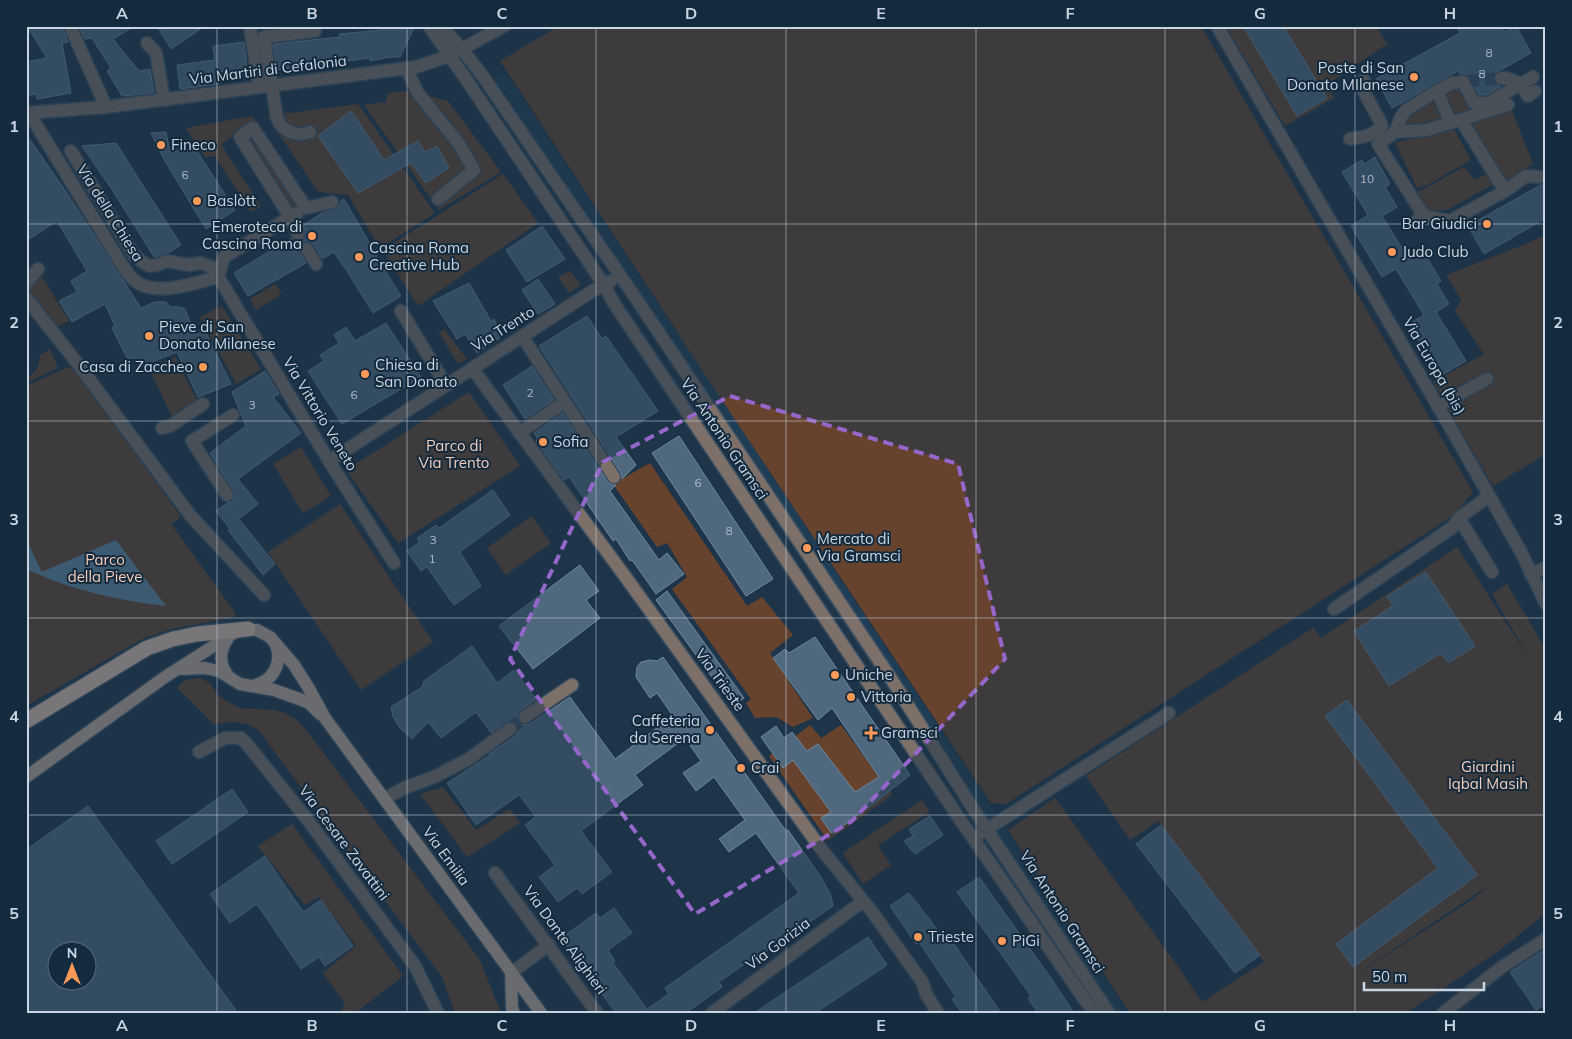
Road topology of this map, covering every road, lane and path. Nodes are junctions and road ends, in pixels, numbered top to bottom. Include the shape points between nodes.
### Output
1 (70, 26) edge
2 (250, 26) edge
3 (429, 26) edge
4 (441, 26) edge
5 (504, 26) edge
6 (1217, 26) edge
7 (315, 31) dead end
8 (147, 43) dead end
9 (462, 49) junction
10 (449, 56) junction
11 (406, 68) junction
12 (1533, 77) dead end
13 (1501, 78) tunnel mouth
14 (1364, 80) dead end
15 (1520, 85) junction
16 (272, 86) junction
17 (259, 87) junction
18 (1437, 91) junction
19 (1535, 91) dead end
20 (164, 100) junction
21 (1508, 105) dead end
22 (106, 107) junction
23 (28, 113) edge
24 (1456, 121) junction
25 (310, 132) dead end
26 (1395, 132) junction
27 (1350, 139) dead end
28 (71, 150) dead end
29 (1540, 177) dead end
30 (1505, 191) junction
31 (438, 199) dead end
32 (332, 202) dead end
33 (306, 208) junction
34 (290, 217) junction
35 (298, 234) dead end
36 (307, 249) dead end
37 (316, 264) dead end
38 (38, 269) dead end
39 (620, 276) junction
40 (218, 278) junction
41 (26, 283) edge
42 (604, 285) junction
43 (151, 288) junction
44 (26, 298) edge
45 (142, 298) dead end
46 (401, 311) dead end
47 (522, 336) junction
48 (472, 368) junction
49 (1487, 379) dead end
50 (446, 385) junction
51 (565, 402) junction
52 (203, 404) dead end
53 (1438, 406) junction
54 (233, 415) dead end
55 (162, 428) dead end
56 (519, 433) junction
57 (329, 461) junction
58 (614, 477) dead end
59 (227, 495) dead end
60 (1489, 496) junction
61 (1460, 518) junction
62 (394, 563) dead end
63 (1546, 567) edge
64 (1492, 572) dead end
65 (1531, 575) junction
66 (828, 584) junction
67 (264, 595) dead end
68 (809, 596) junction
69 (1546, 604) edge
70 (1334, 609) dead end
71 (241, 631) junction
72 (272, 639) junction
73 (180, 669) junction
74 (229, 677) junction
75 (572, 685) dead end
76 (246, 686) junction
77 (1168, 713) dead end
78 (526, 717) tunnel mouth
79 (325, 718) junction
80 (26, 720) edge
81 (510, 729) tunnel mouth
82 (199, 752) dead end
83 (26, 777) edge
84 (384, 799) junction
85 (988, 829) junction
86 (973, 839) junction
87 (495, 873) dead end
88 (863, 901) junction
89 (1546, 939) edge
90 (549, 945) junction
91 (511, 974) junction
92 (438, 1013) edge
93 (514, 1013) edge
94 (541, 1013) edge
95 (597, 1013) edge
96 (712, 1013) edge
97 (938, 1013) edge
98 (1094, 1013) edge
99 (1109, 1013) edge
100 (1442, 1013) edge

1 - 22 street
2 - 17 street
3 - 10 street, Via Antonio Gramsci
4 - 9 street, Via Antonio Gramsci
5 - 9 street, Via Martiri di Cefalonia
6 - 53 street, Via Europa (bis)
7 - 16 street via 264,37
8 - 20 street via 156,53
9 - 10 street, Via Martiri di Cefalonia
9 - 39 street, Via Antonio Gramsci
10 - 11 street, Via Martiri di Cefalonia
10 - 42 street, Via Antonio Gramsci
11 - 16 street, Via Martiri di Cefalonia
11 - 31 street via 418,93 459,144 474,170
12 - 15 street
13 - 15 street via 1512,78
14 - 27 street via 1359,83 1382,125 1367,136
15 - 18 street via 1488,103 1474,103 1465,81
15 - 19 street via 1528,96
16 - 17 street, Via Martiri di Cefalonia
16 - 25 street via 280,125 294,134
17 - 20 street, Via Martiri di Cefalonia
18 - 24 street
18 - 26 street via 1406,110
20 - 22 street, Via Martiri di Cefalonia
21 - 24 street
22 - 23 street, Via Martiri di Cefalonia
23 - 43 street, Via della Chiesa via 122,265 135,281
24 - 26 street via 1427,130
24 - 30 street
26 - 30 street via 1378,144 1421,217 1450,220
28 - 40 street, Via Vittorio Veneto via 134,255 149,266 167,261 189,266 201,263 212,268
29 - 30 street via 1526,176
32 - 33 street
33 - 34 street
33 - 34 street via 253,128 240,137
34 - 35 street
34 - 40 street via 224,257
36 - 37 street
38 - 41 street
39 - 42 street, Via Trento
39 - 66 street, Via Antonio Gramsci
40 - 43 street via 172,288
40 - 57 street, Via Vittorio Veneto via 263,341
42 - 47 street, Via Trento
42 - 68 street, Via Antonio Gramsci
43 - 45 street
44 - 67 street via 190,515
46 - 50 street
47 - 48 street, Via Trento
47 - 51 street
48 - 50 street, Via Trento
48 - 56 street, Via Trieste
49 - 53 street
50 - 57 street, Via Trento
51 - 56 street
51 - 58 street
52 - 55 street
53 - 60 street, Via Europa (bis)
54 - 59 street via 192,441
56 - 88 street, Via Trieste via 816,842
57 - 62 street, Via Vittorio Veneto
60 - 61 street
60 - 65 street, Via Europa (bis)
61 - 64 street
61 - 70 street via 1453,528
63 - 65 street
65 - 69 street, Via Europa (bis)
66 - 68 street
66 - 85 street, Via Antonio Gramsci
68 - 86 street, Via Antonio Gramsci
71 - 72 main road, Via Emilia via 262,631
71 - 73 main road, Via Emilia
71 - 74 main road via 224,644 222,666
71 - 80 highway via 197,634 147,648
72 - 76 main road via 278,656 274,671 262,683
72 - 79 main road, Via Emilia via 294,665
73 - 74 main road, Via Emilia via 213,669
73 - 83 main road, Via Emilia
74 - 76 main road, Via Emilia
75 - 78 street
76 - 79 main road, Via Emilia via 274,690 302,700
77 - 85 street
79 - 84 main road, Via Emilia
81 - 84 street via 467,760
82 - 92 street, Via Cesare Zavattini via 233,736 247,744 310,823 415,966
84 - 91 main road, Via Emilia
85 - 86 street
85 - 99 street, Via Antonio Gramsci
86 - 98 street, Via Antonio Gramsci
87 - 90 street, Via Dante Alighieri
88 - 96 street, Via Gorizia
88 - 97 street, Via Trieste via 923,983
89 - 100 street via 1502,967
90 - 91 street
90 - 95 street, Via Dante Alighieri
91 - 93 main road
91 - 94 main road, Via Emilia

